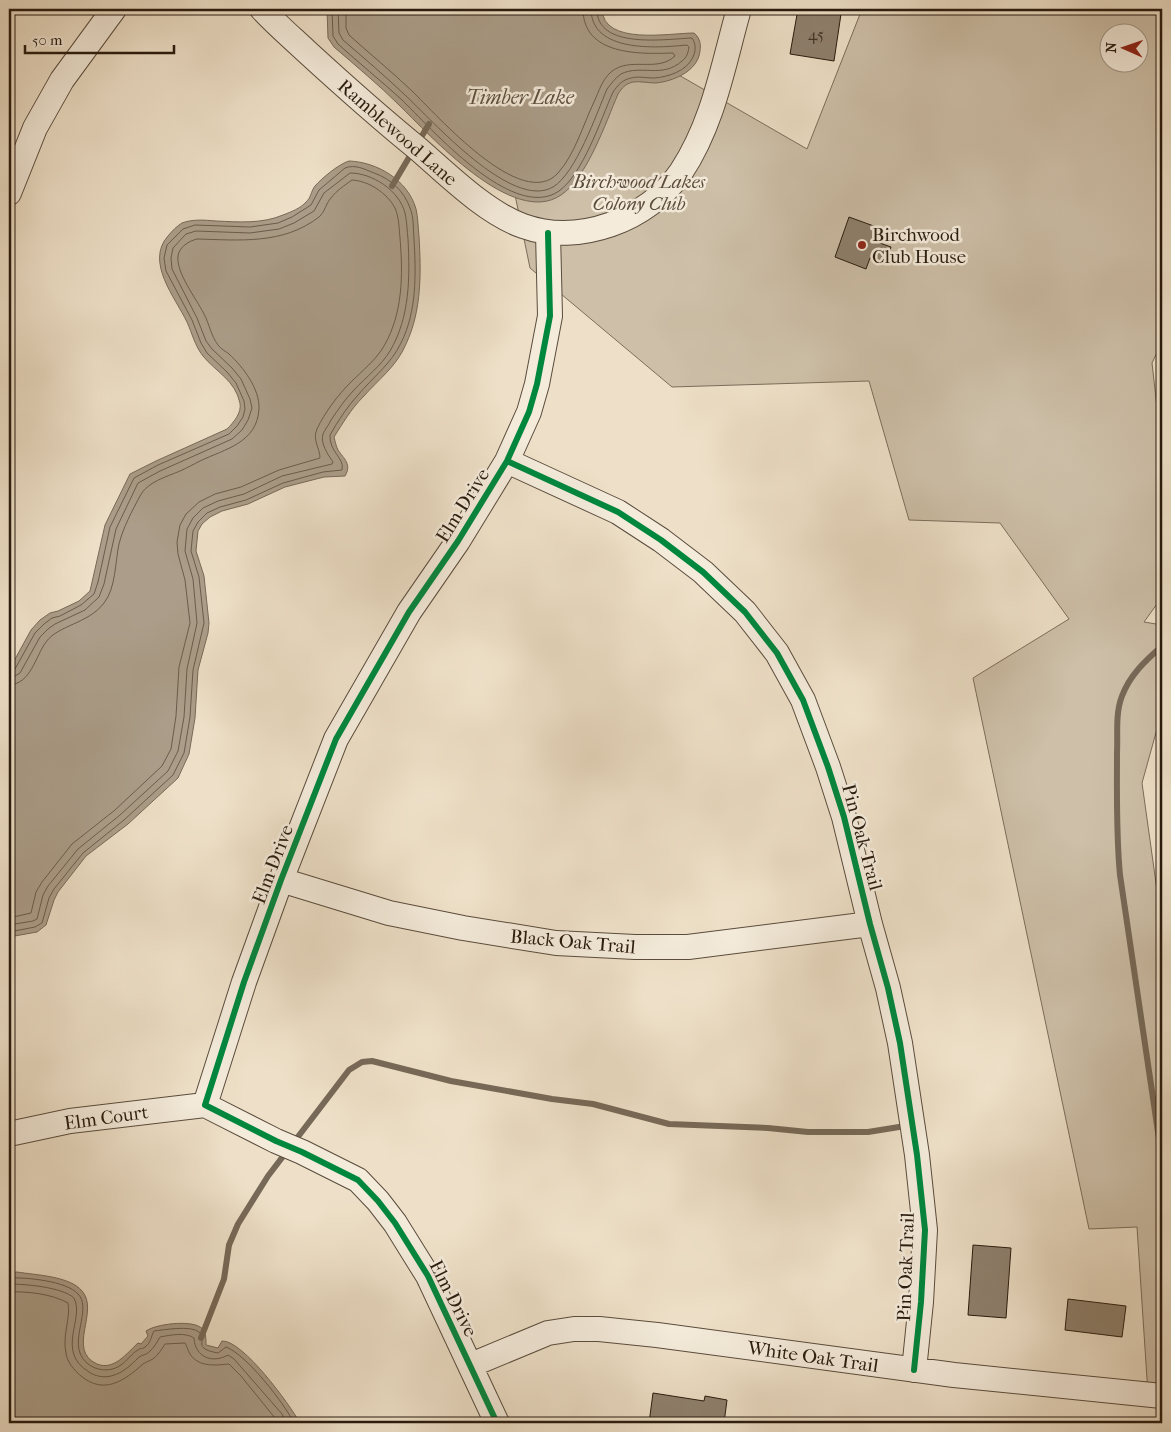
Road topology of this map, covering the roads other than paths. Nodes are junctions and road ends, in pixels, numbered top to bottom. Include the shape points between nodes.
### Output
1 (114, 9) edge
2 (262, 9) edge
3 (739, 9) edge
4 (9, 193) edge
5 (548, 233) junction
6 (507, 460) junction
7 (281, 880) junction
8 (870, 924) junction
9 (205, 1105) junction
10 (9, 1134) edge
11 (470, 1365) junction
12 (914, 1370) junction
13 (1162, 1396) edge
14 (498, 1423) edge

1 - 4 street via 57,89 35,128
2 - 5 street, Ramblewood Lane via 351,93 485,205 523,226
3 - 5 street, Ramblewood Lane via 711,114 680,172 665,190 648,205 621,220 587,232
5 - 6 street, Elm Drive via 550,316 529,412
6 - 7 street, Elm Drive via 458,541 409,612 336,739
6 - 8 street, Pin Oak Trail via 618,512 703,572 745,612 777,653 803,700 844,817
7 - 8 street, Black Oak Trail via 389,912 556,943 688,947
7 - 9 street, Elm Drive
8 - 12 street, Pin Oak Trail via 900,1043 925,1230
9 - 10 street, Elm Court via 70,1121
9 - 11 street, Elm Drive via 358,1180 378,1200 428,1276
11 - 12 street, White Oak Trail via 548,1332 590,1329
11 - 14 street, Elm Drive
12 - 13 street, White Oak Trail

